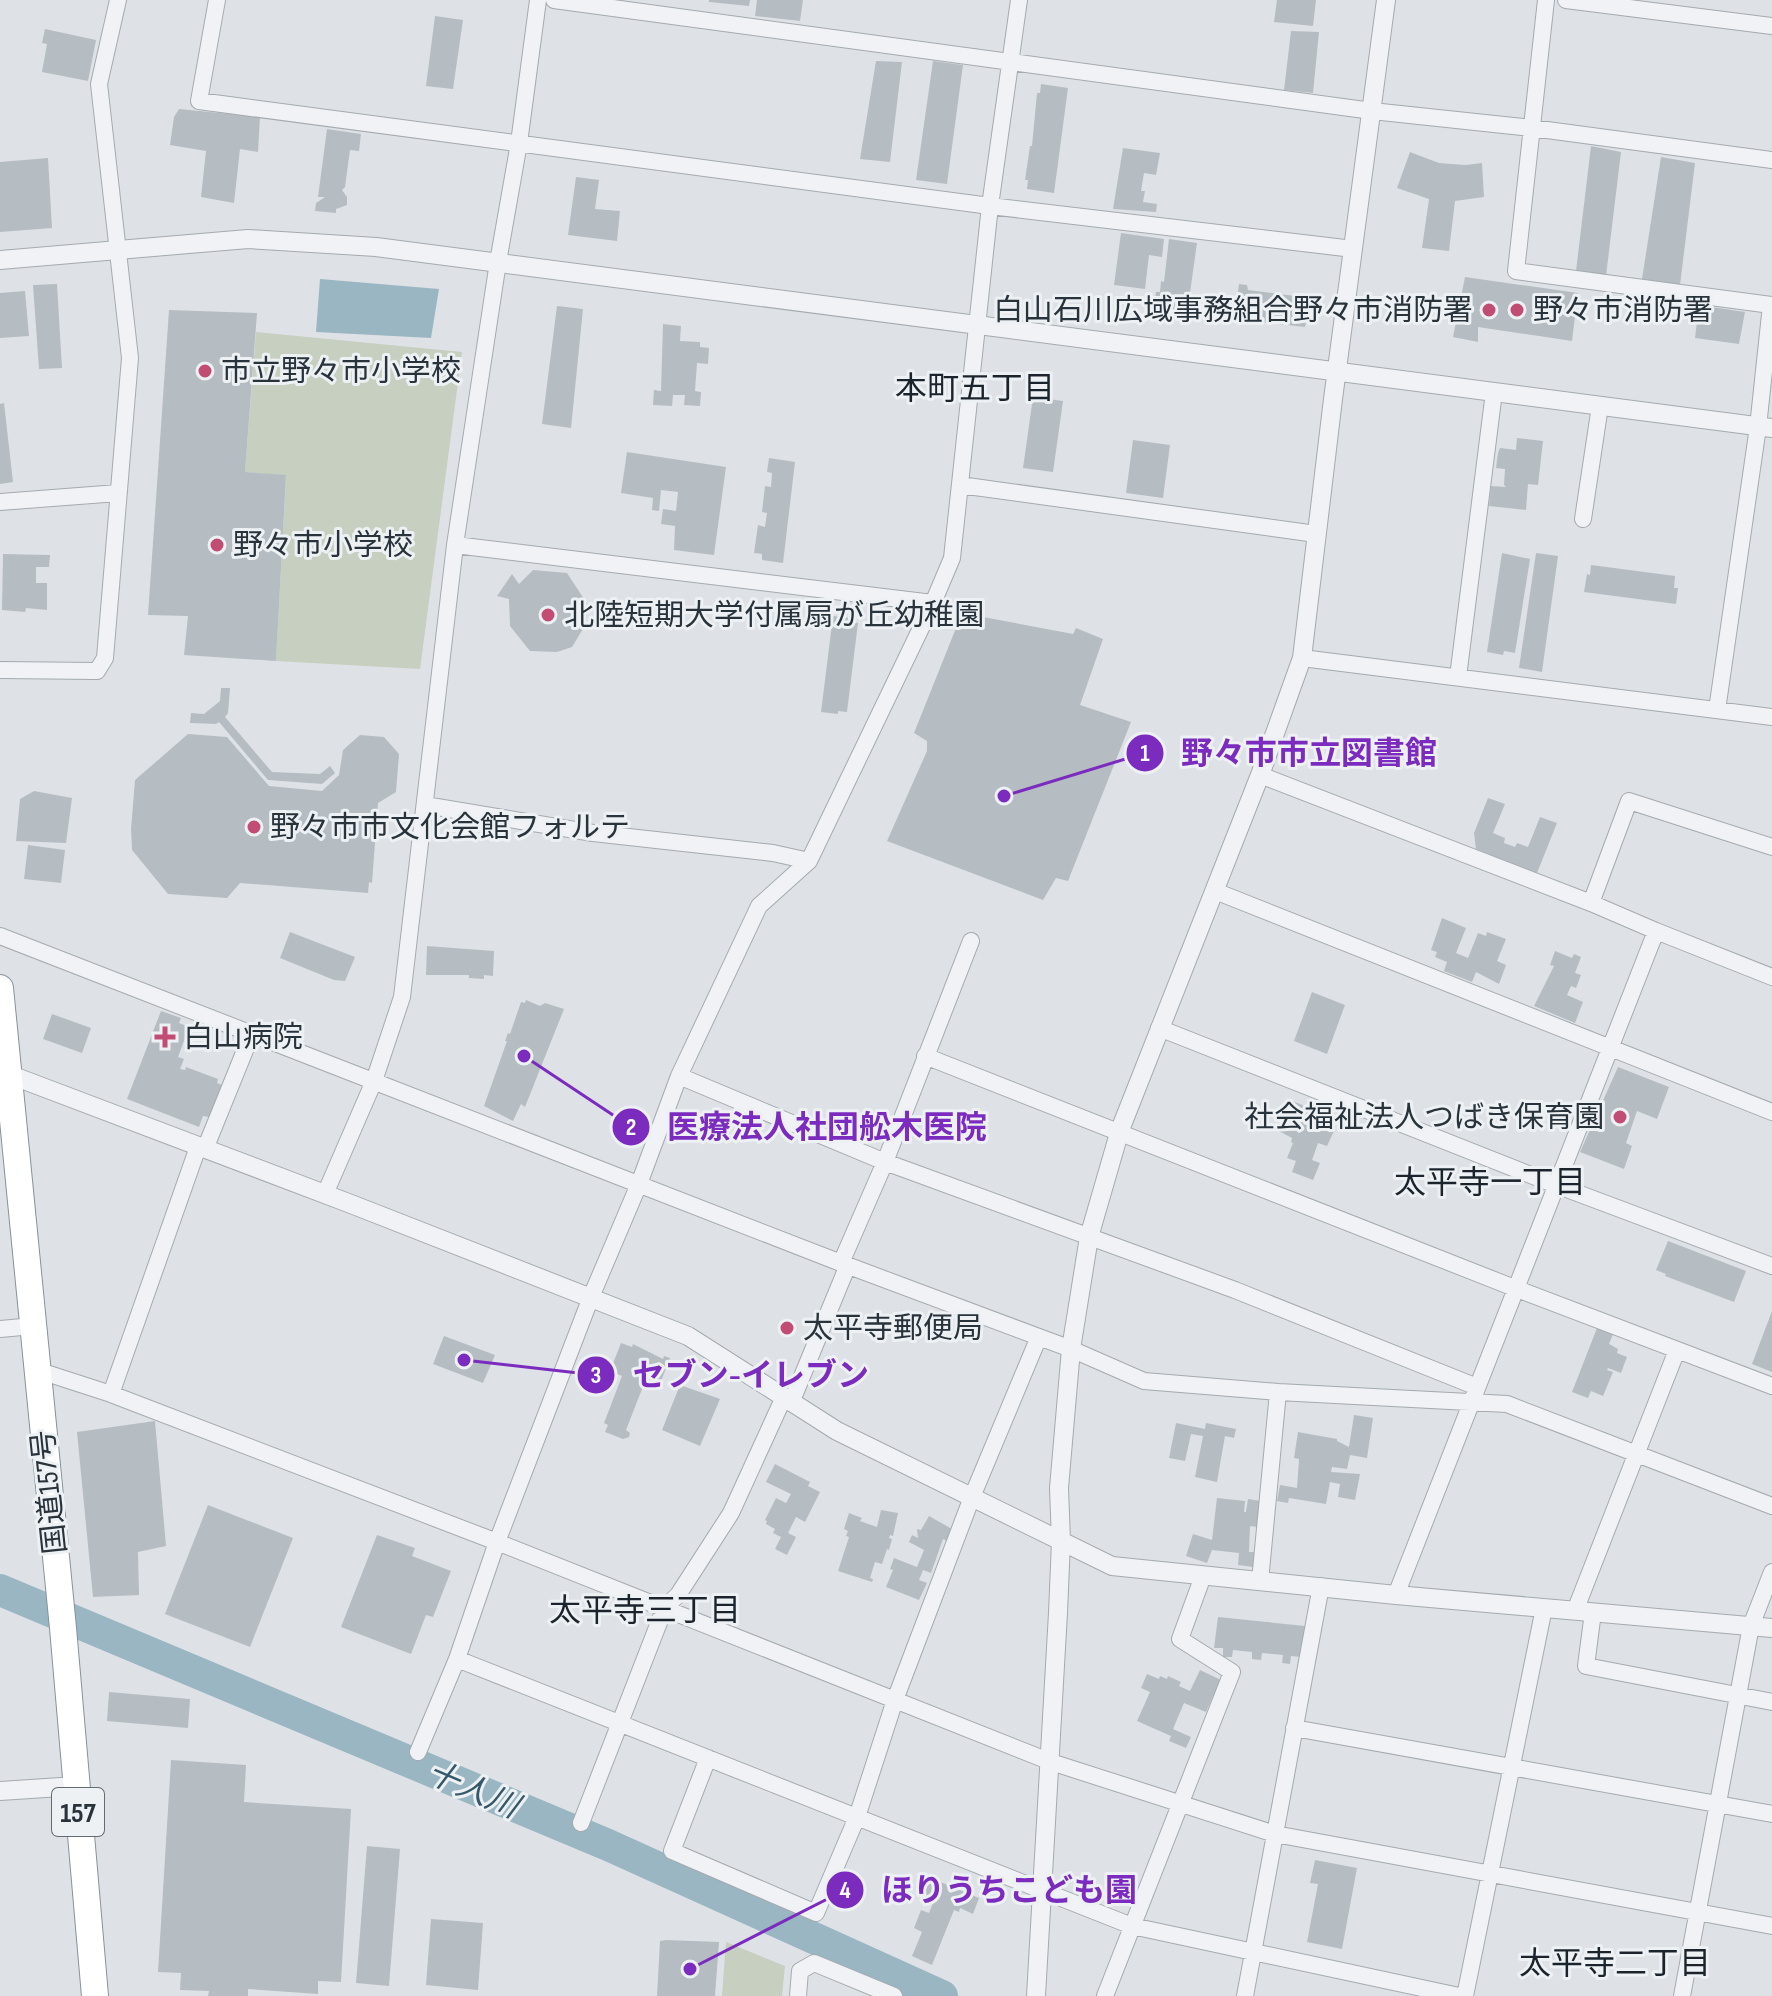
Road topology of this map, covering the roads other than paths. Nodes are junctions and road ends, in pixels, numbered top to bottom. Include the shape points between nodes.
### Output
1 (118, 0) edge
2 (217, 0) edge
3 (538, 0) edge
4 (554, 0) edge
5 (1019, 0) edge
6 (1386, 0) edge
7 (1546, 0) edge
8 (1566, 0) edge
9 (1690, 7) edge
10 (1772, 26) edge
11 (1011, 62) junction
12 (1372, 111) junction
13 (1532, 128) junction
14 (519, 143) junction
15 (1772, 160) edge
16 (990, 206) junction
17 (1353, 249) junction
18 (117, 251) junction
19 (0, 260) edge
20 (498, 262) junction
21 (1771, 299) edge
22 (976, 323) junction
23 (1336, 372) junction
24 (1494, 392) junction
25 (1600, 406) junction
26 (1765, 428) edge
27 (960, 485) junction
28 (118, 493) junction
29 (0, 502) edge
30 (1583, 519) dead end
31 (1316, 534) junction
32 (455, 545) junction
33 (933, 603) junction
34 (1302, 658) junction
35 (0, 670) edge
36 (1458, 677) junction
37 (1717, 710) junction
38 (1772, 717) edge
39 (1260, 775) junction
40 (425, 805) junction
41 (1772, 847) edge
42 (809, 861) junction
43 (1215, 891) junction
44 (1591, 903) junction
45 (1656, 931) junction
46 (0, 936) edge
47 (971, 941) dead end
48 (1772, 977) edge
49 (0, 988) edge
50 (1159, 1028) junction
51 (252, 1033) junction
52 (1608, 1049) junction
53 (925, 1056) junction
54 (8, 1074) junction
55 (679, 1076) junction
56 (374, 1081) junction
57 (1772, 1112) edge
58 (1120, 1130) junction
59 (201, 1148) junction
60 (885, 1162) junction
61 (639, 1184) junction
62 (1556, 1185) junction
63 (325, 1194) junction
64 (1089, 1237) junction
65 (845, 1264) junction
66 (1772, 1266) edge
67 (1517, 1289) junction
68 (591, 1297) junction
69 (33, 1326) junction
70 (0, 1329) edge
71 (1038, 1339) junction
72 (1071, 1349) junction
73 (1677, 1350) junction
74 (37, 1370) junction
75 (1772, 1386) edge
76 (1278, 1392) junction
77 (111, 1394) junction
78 (1474, 1394) junction
79 (787, 1401) junction
80 (1636, 1454) junction
81 (972, 1497) junction
82 (1772, 1506) edge
83 (1061, 1541) junction
84 (497, 1542) junction
85 (1772, 1572) edge
86 (1203, 1576) junction
87 (1260, 1581) junction
88 (1321, 1586) junction
89 (1396, 1595) junction
90 (665, 1607) junction
91 (1544, 1608) junction
92 (1584, 1611) junction
93 (1751, 1626) junction
94 (1772, 1628) edge
95 (457, 1659) junction
96 (1738, 1696) junction
97 (895, 1700) junction
98 (1772, 1702) edge
99 (620, 1722) junction
100 (1294, 1728) junction
101 (418, 1752) dead end
102 (708, 1758) junction
103 (1051, 1762) junction
104 (1512, 1766) junction
105 (76, 1786) junction
106 (0, 1791) edge
107 (1182, 1803) junction
108 (1718, 1803) junction
109 (1772, 1814) edge
110 (857, 1817) junction
111 (581, 1823) dead end
112 (1275, 1834) junction
113 (1490, 1874) junction
114 (1042, 1892) junction
115 (1698, 1913) junction
116 (1132, 1926) junction
117 (1772, 1926) edge
118 (1253, 1954) junction
119 (95, 1996) edge
120 (798, 1996) edge
121 (894, 1996) edge
122 (1036, 1996) edge
123 (1105, 1996) edge
124 (1245, 1996) edge
125 (1462, 1996) edge
126 (1682, 1996) edge

1 - 18 street via 99,84
2 - 14 street via 199,101
3 - 14 street
4 - 11 street
5 - 11 street
6 - 12 street
7 - 13 street
8 - 9 street
9 - 10 street
11 - 12 street
11 - 16 street
12 - 13 street
12 - 17 street
13 - 15 street
13 - 21 street via 1516,271
14 - 16 street
14 - 20 street
16 - 17 street
16 - 22 street
17 - 23 street
18 - 19 street
18 - 20 street via 248,239
18 - 28 street via 130,358
20 - 22 street
20 - 32 street
21 - 26 street
22 - 23 street
22 - 27 street
23 - 24 street
23 - 31 street
24 - 25 street
24 - 36 street
25 - 26 street
25 - 30 street
26 - 37 street
27 - 31 street
27 - 33 street via 952,558
28 - 29 street
28 - 35 street via 105,658 97,671
31 - 34 street
32 - 33 street
32 - 40 street
33 - 42 street
34 - 36 street
34 - 39 street
36 - 37 street
37 - 38 street
39 - 43 street
39 - 44 street
40 - 42 street
40 - 56 street via 402,997
41 - 44 street via 1629,801
42 - 55 street via 759,906
43 - 50 street
43 - 52 street
44 - 45 street
45 - 48 street
45 - 52 street
46 - 51 street
47 - 53 street
49 - 54 highway, 国道157号 / 157
50 - 58 street
50 - 62 street
51 - 56 street
51 - 59 street
52 - 57 street
52 - 62 street
53 - 58 street
53 - 60 street
54 - 59 street
54 - 69 highway, 国道157号 / 157
55 - 60 street
55 - 61 street
56 - 61 street
56 - 63 street
58 - 64 street
58 - 67 street
59 - 63 street
59 - 77 street
60 - 64 street
60 - 65 street
61 - 65 street
61 - 68 street
62 - 66 street
62 - 67 street
63 - 68 street
64 - 72 street
64 - 78 street via 1235,1290
65 - 71 street
65 - 79 street
67 - 73 street
67 - 78 street
68 - 79 street via 688,1336
68 - 84 street
69 - 70 street
69 - 74 highway, 国道157号 / 157
71 - 72 street
71 - 81 street
72 - 76 street via 1144,1381
72 - 83 street via 1059,1488
73 - 75 street
73 - 80 street
74 - 77 street
74 - 105 highway, 国道157号 / 157
76 - 78 street
76 - 87 street
77 - 84 street
78 - 80 street
78 - 89 street
79 - 81 street
79 - 90 street via 731,1513
80 - 82 street
80 - 92 street
81 - 83 street
81 - 97 street
83 - 86 street via 1112,1566
83 - 103 street
84 - 90 street
84 - 95 street
85 - 93 street
86 - 87 street
86 - 107 street via 1180,1639 1232,1672
87 - 88 street
88 - 89 street
88 - 100 street
89 - 91 street
90 - 97 street
90 - 99 street
91 - 92 street
91 - 104 street
92 - 93 street
92 - 96 street via 1586,1666
93 - 94 street
93 - 96 street
95 - 99 street
95 - 101 street
96 - 98 street
96 - 108 street
97 - 103 street
97 - 110 street
99 - 102 street
99 - 111 street
100 - 104 street
100 - 112 street
102 - 110 street
102 - 110 street via 672,1851 816,1913
103 - 107 street
103 - 114 street
104 - 108 street
104 - 113 street
105 - 106 street
105 - 119 highway, 国道157号 / 157
107 - 112 street
107 - 116 street
108 - 109 street
108 - 115 street
110 - 114 street
112 - 113 street
112 - 118 street
113 - 115 street
113 - 125 street
114 - 116 street
114 - 122 street
115 - 117 street
115 - 126 street
116 - 118 street
116 - 123 street
118 - 124 street
118 - 125 street
120 - 121 street via 800,1971 814,1963

